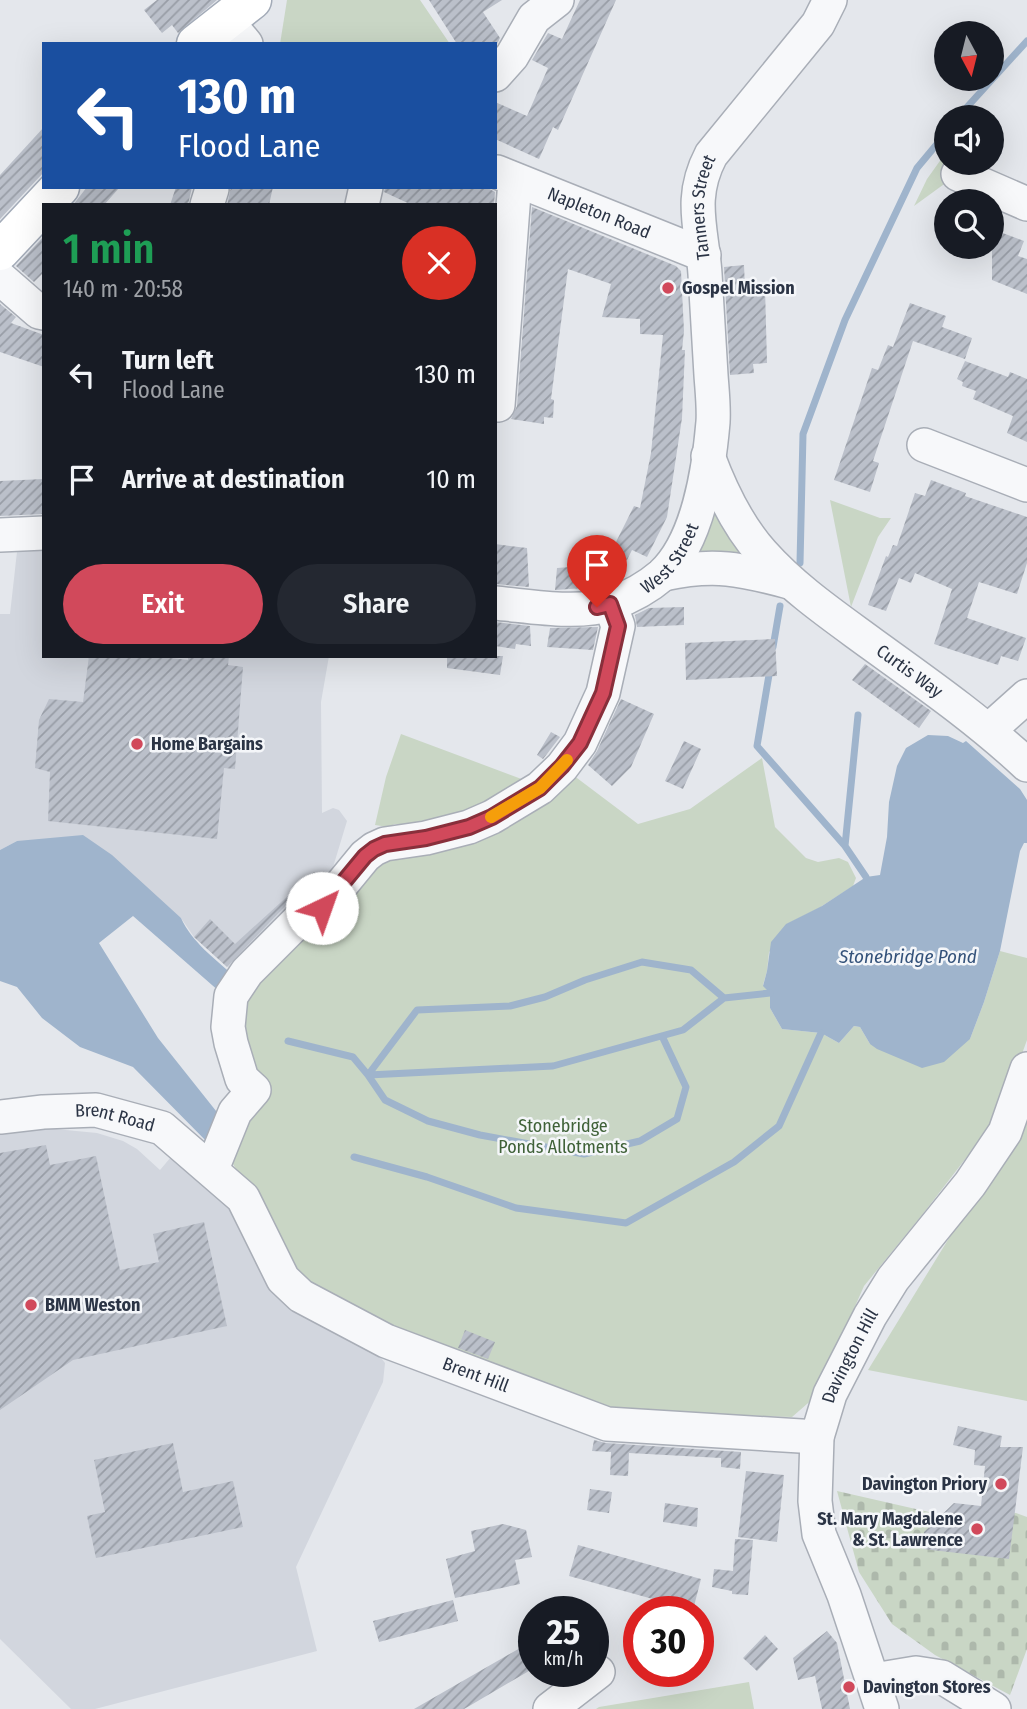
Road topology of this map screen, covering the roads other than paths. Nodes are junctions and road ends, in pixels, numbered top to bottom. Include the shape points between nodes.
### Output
1 (557, 0) edge
2 (830, 0) edge
3 (241, 21) edge
4 (200, 42) edge
5 (497, 73) edge
6 (505, 175) edge
7 (960, 175) edge
8 (58, 189) edge
9 (45, 203) edge
10 (1027, 204) edge
11 (42, 206) edge
12 (0, 251) edge
13 (704, 256) junction
14 (0, 278) edge
15 (42, 313) edge
16 (497, 405) edge
17 (924, 445) dead end
18 (708, 456) junction
19 (1027, 485) edge
20 (42, 533) edge
21 (0, 535) edge
22 (664, 574) junction
23 (789, 582) junction
24 (497, 603) edge
25 (610, 604) junction
26 (1027, 696) edge
27 (989, 730) junction
28 (1027, 765) edge
29 (1027, 1069) edge
30 (0, 1117) edge
31 (212, 1169) junction
32 (817, 1437) junction
33 (579, 1687) edge
34 (878, 1694) edge
35 (550, 1709) edge
36 (994, 1709) edge

1 - 5 street via 534,18
2 - 13 street, Tanners Street via 818,24 701,173 697,204
3 - 4 main road
6 - 13 street, Napleton Road
6 - 16 street
7 - 10 street
8 - 9 main road
11 - 12 main road
13 - 18 street, Tanners Street via 713,421
14 - 15 street
17 - 19 street
18 - 22 street, West Street via 695,522
18 - 23 street via 741,525
20 - 21 street
22 - 23 street via 695,567 729,568
22 - 25 street, West Street
23 - 27 street, Curtis Way
24 - 25 street, West Street via 553,608
25 - 31 street via 618,626 603,693 580,743 562,766 540,788 492,817 469,827 374,849 322,908 303,916 247,972 231,996 228,1027 242,1079 254,1090 235,1112
26 - 27 street
27 - 28 street, Curtis Way
29 - 32 street, Davington Hill via 1004,1132 870,1316 830,1394
30 - 31 street, Brent Road via 96,1110 162,1128
31 - 32 street, Brent Hill via 243,1198 283,1279 301,1296 386,1341 607,1424
32 - 34 street, Davington Hill via 819,1534
33 - 35 street
34 - 36 street via 916,1673 942,1677

